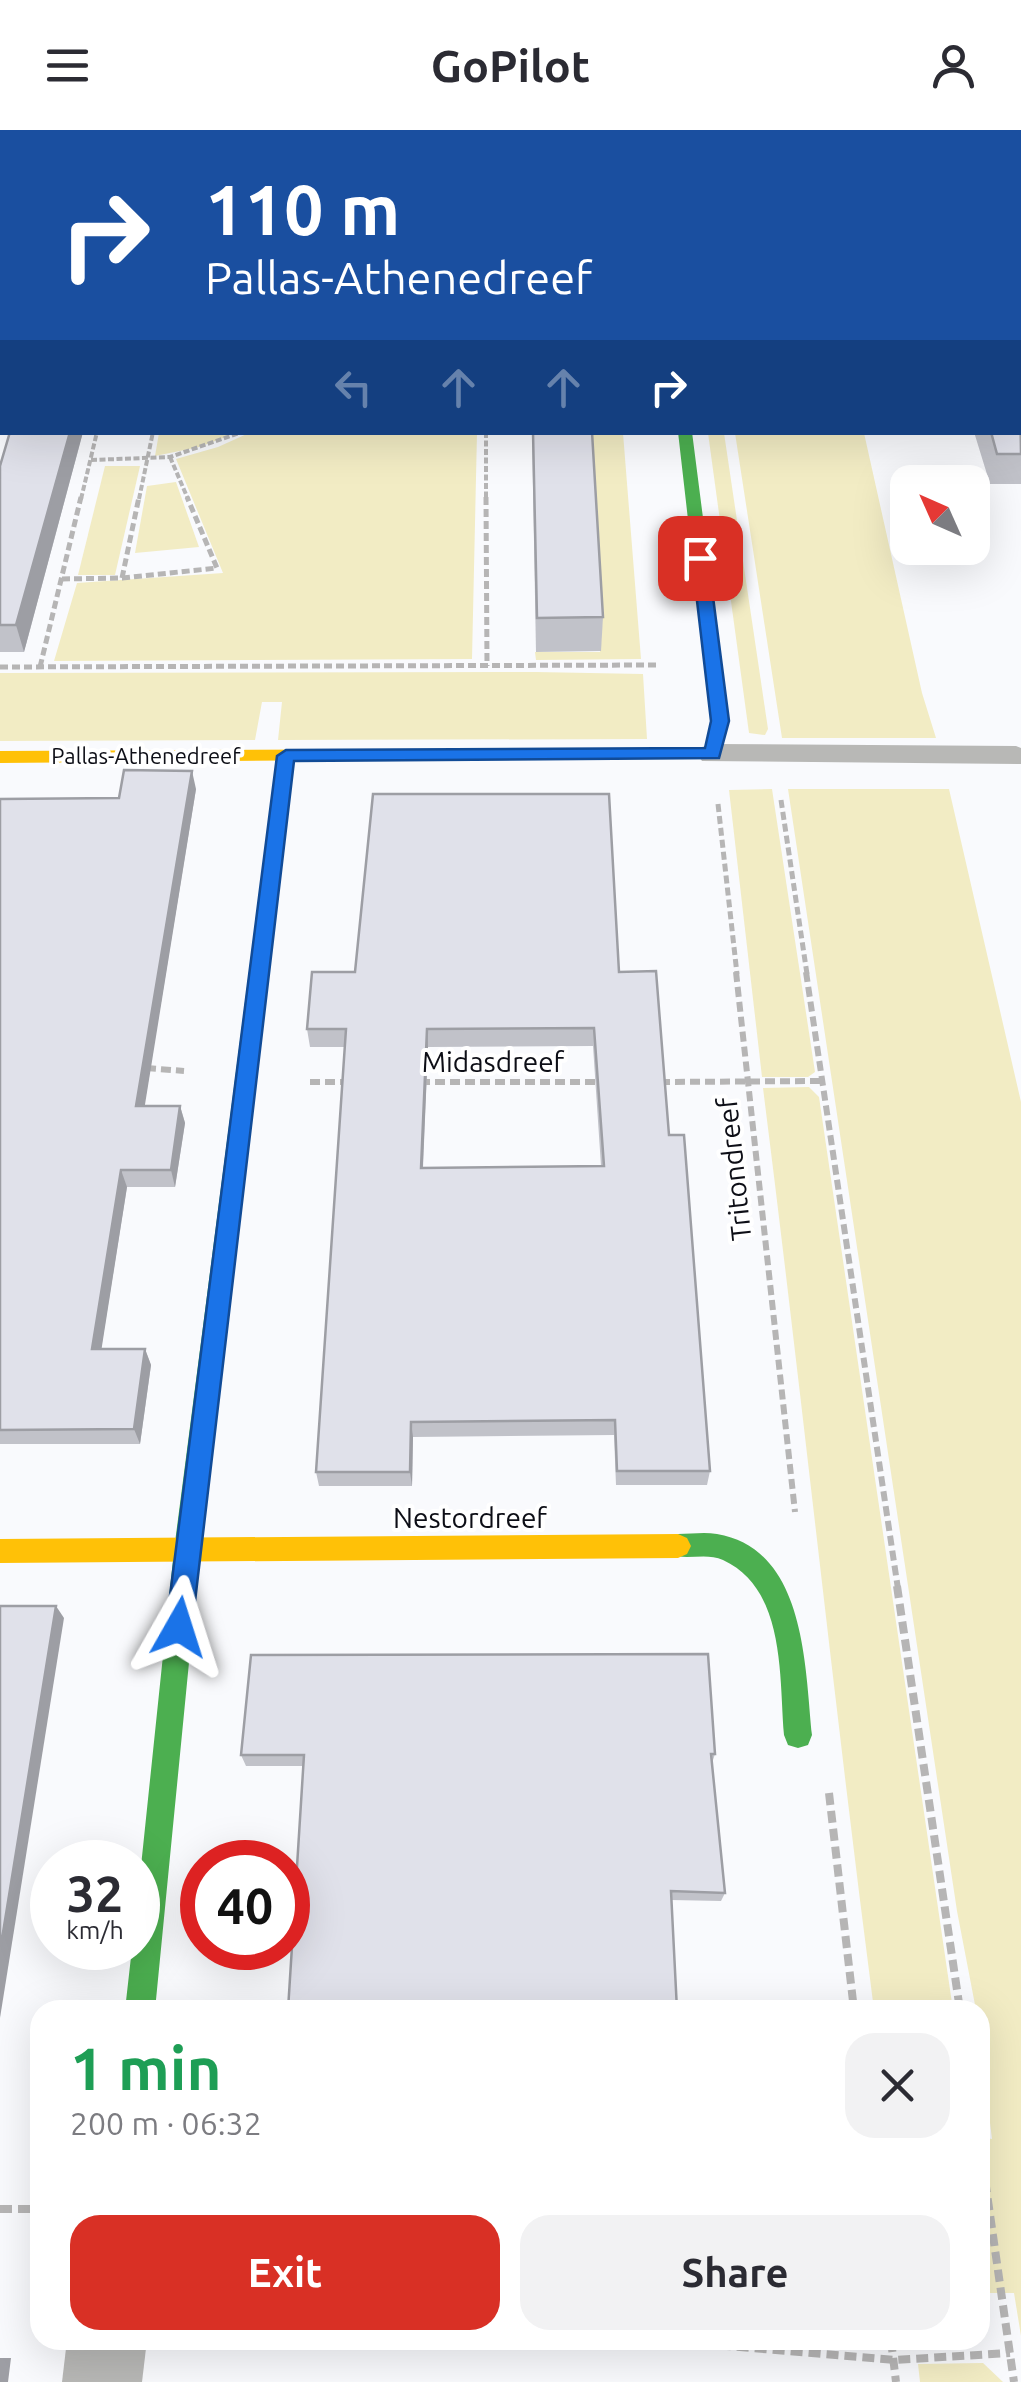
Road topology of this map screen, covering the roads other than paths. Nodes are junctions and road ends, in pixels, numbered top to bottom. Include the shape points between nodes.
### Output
1 (685, 435) edge
2 (712, 754) junction
3 (286, 756) junction
4 (1016, 756) dead end
5 (0, 758) edge
6 (186, 1550) junction
7 (0, 1552) edge
8 (798, 1734) road end
9 (141, 2000) edge
10 (106, 2350) edge
11 (102, 2382) edge

1 - 2 street via 720,721
2 - 3 street, Pallas-Athenedreef
2 - 4 lane
3 - 5 street, Pallas-Athenedreef
3 - 6 street
6 - 7 street, Nestordreef
6 - 8 street, Nestordreef via 722,1546 758,1566 782,1604
6 - 9 street
10 - 11 street

